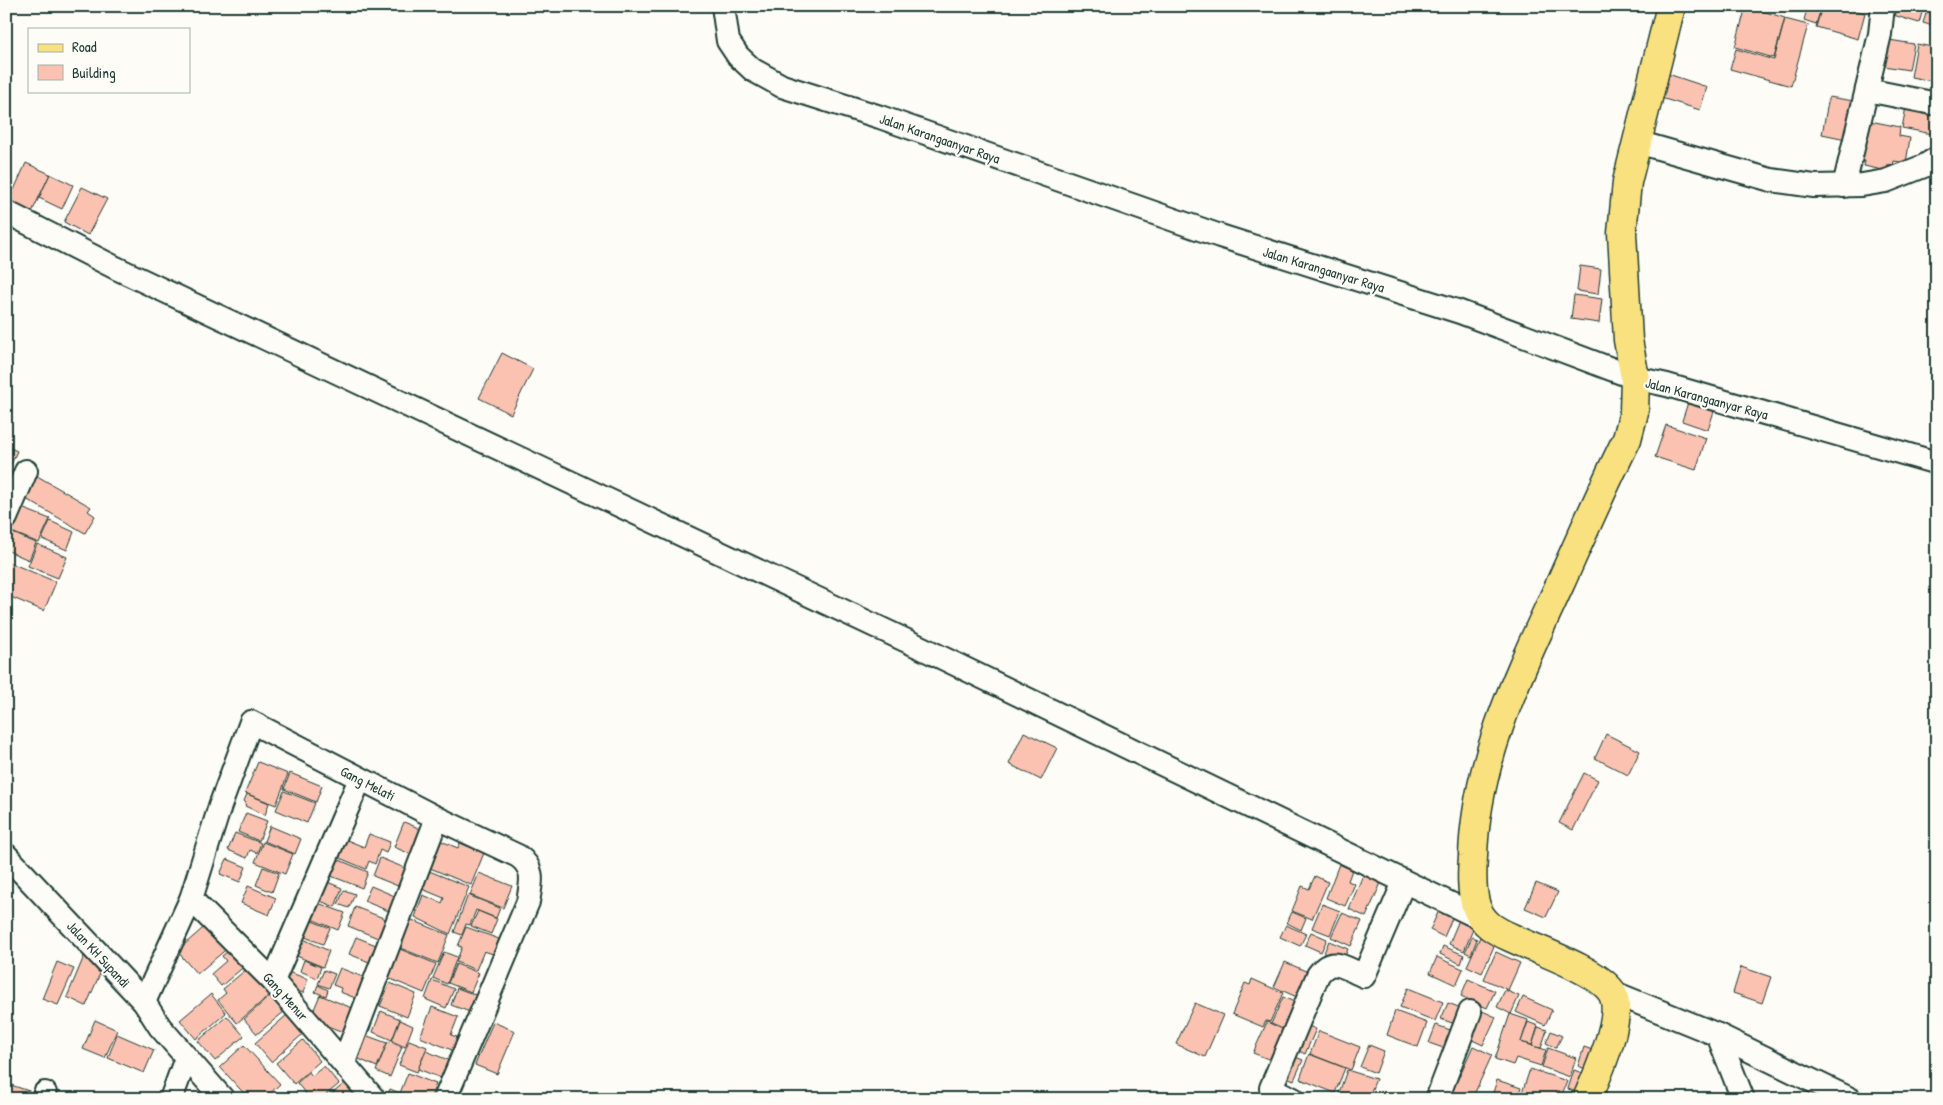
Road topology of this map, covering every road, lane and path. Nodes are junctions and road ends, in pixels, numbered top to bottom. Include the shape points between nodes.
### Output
1 (723, 6) edge
2 (1671, 6) edge
3 (1884, 6) edge
4 (1867, 90) junction
5 (1937, 104) edge
6 (1637, 142) junction
7 (1937, 158) edge
8 (1844, 186) junction
9 (6, 212) edge
10 (1635, 378) junction
11 (1937, 463) edge
12 (26, 471) dead end
13 (6, 518) edge
14 (360, 780) junction
15 (437, 818) junction
16 (6, 855) edge
17 (1404, 882) junction
18 (191, 900) junction
19 (1482, 919) junction
20 (274, 981) junction
21 (1612, 992) junction
22 (144, 1002) junction
23 (1470, 1012) dead end
24 (1718, 1035) junction
25 (186, 1058) junction
26 (344, 1062) junction
27 (170, 1099) edge
28 (223, 1099) edge
29 (374, 1099) edge
30 (445, 1099) edge
31 (1293, 1099) edge
32 (1436, 1099) edge
33 (1587, 1099) edge
34 (1743, 1099) edge
35 (1850, 1099) edge

1 - 10 street, Jalan Karangaanyar Raya via 728,40 738,56 752,70 782,86 1220,236 1460,312
2 - 6 main road
3 - 4 street
4 - 5 street
4 - 8 street
6 - 8 street via 1771,180
6 - 10 main road via 1627,182 1622,233 1628,340
7 - 8 street via 1886,181
9 - 17 street via 116,268 924,649
10 - 11 street, Jalan Karangaanyar Raya
10 - 19 main road via 1634,412 1627,439 1541,624 1485,767 1474,828 1472,864 1474,894
12 - 13 street
14 - 15 street, Gang Melati
14 - 18 street, Gang Melati via 251,722 220,806
14 - 20 street
15 - 26 street
15 - 30 street, Gang Melati via 518,856 531,870 528,902
16 - 22 street, Jalan KH Supandi
17 - 19 street
17 - 31 street via 1364,976 1330,963 1318,975 1271,1088
18 - 20 street, Gang Menur
18 - 22 street, Gang Melati
19 - 21 main road via 1501,933 1594,975
20 - 26 street, Gang Menur
21 - 24 street
21 - 33 main road via 1615,1017 1612,1034
22 - 25 street, Jalan KH Supandi
23 - 32 street
24 - 34 street
24 - 35 street
25 - 27 street
25 - 28 street
26 - 29 street, Gang Menur

